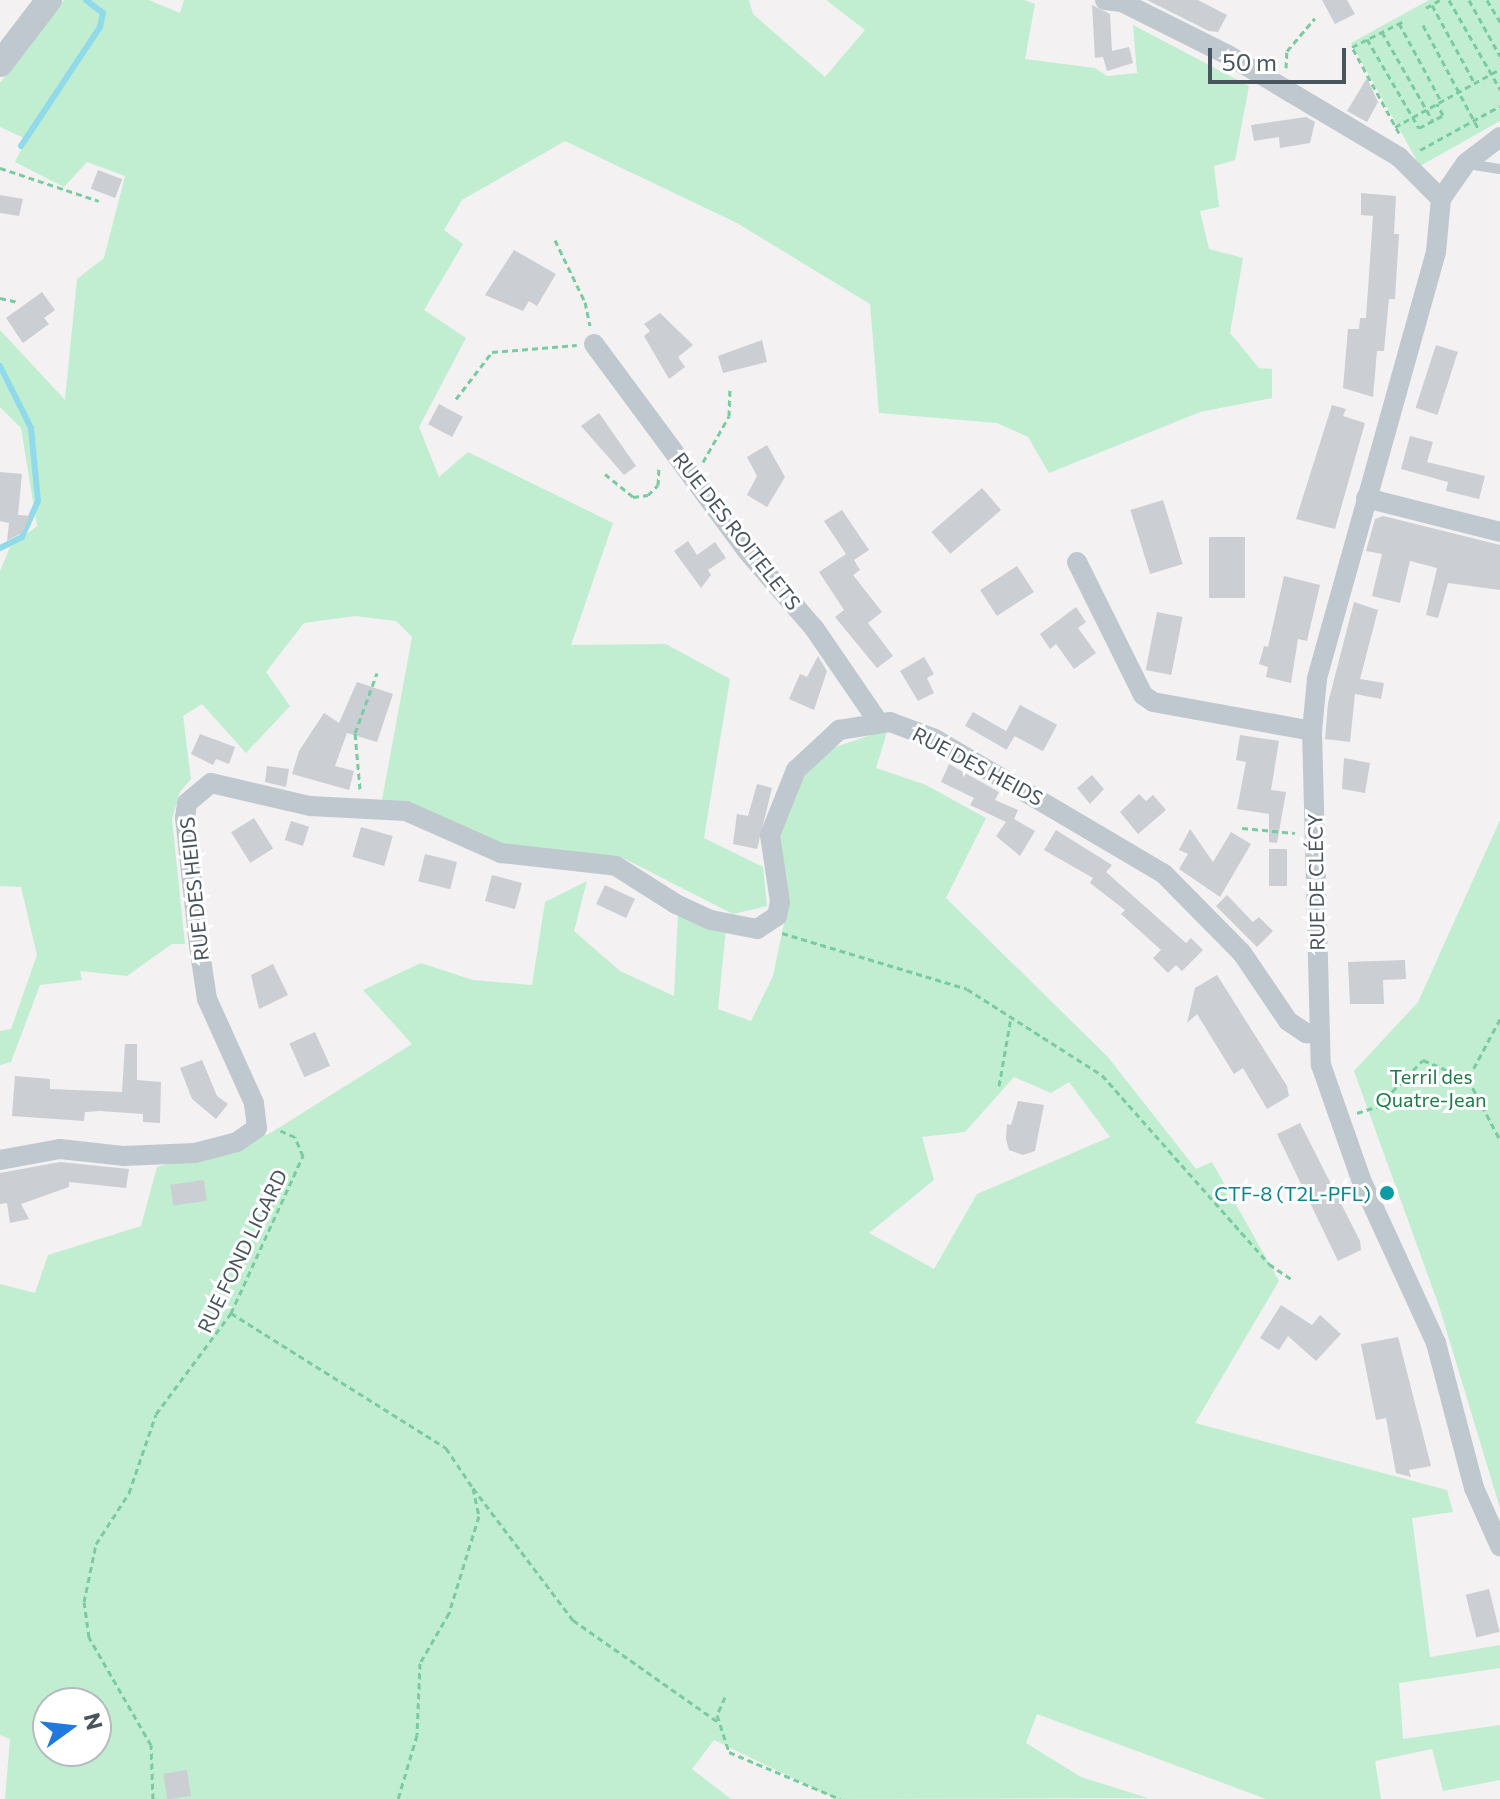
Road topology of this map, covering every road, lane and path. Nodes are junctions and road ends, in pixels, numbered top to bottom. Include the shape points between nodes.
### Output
1 (49, 0) edge
2 (1105, 0) edge
3 (1440, 0) edge
4 (1449, 0) edge
5 (1469, 0) edge
6 (1487, 0) edge
7 (1432, 5) junction
8 (1426, 8) dead end
9 (1315, 18) dead end
10 (1500, 22) edge
11 (1423, 25) dead end
12 (1382, 32) junction
13 (1367, 39) junction
14 (1500, 56) edge
15 (0, 64) edge
16 (1500, 69) edge
17 (1490, 74) junction
18 (1474, 83) junction
19 (1285, 89) junction
20 (1500, 89) edge
21 (1459, 92) junction
22 (1439, 103) junction
23 (1500, 106) edge
24 (1427, 109) junction
25 (1412, 118) junction
26 (1474, 120) junction
27 (1433, 121) junction
28 (1395, 127) junction
29 (1493, 140) edge
30 (1403, 141) dead end
31 (1411, 155) dead end
32 (1466, 163) junction
33 (0, 168) edge
34 (1500, 169) edge
35 (1441, 199) junction
36 (99, 201) dead end
37 (555, 240) dead end
38 (0, 298) edge
39 (17, 302) dead end
40 (594, 344) junction
41 (730, 389) dead end
42 (456, 399) dead end
43 (653, 455) dead end
44 (605, 474) dead end
45 (693, 478) junction
46 (1366, 498) junction
47 (1500, 532) edge
48 (1077, 562) dead end
49 (377, 673) dead end
50 (877, 720) junction
51 (1312, 731) junction
52 (358, 808) junction
53 (1242, 828) dead end
54 (1315, 835) junction
55 (769, 925) junction
56 (1011, 1017) junction
57 (1500, 1019) edge
58 (1320, 1034) junction
59 (1468, 1079) junction
60 (999, 1086) dead end
61 (1337, 1119) junction
62 (259, 1121) junction
63 (1500, 1140) edge
64 (0, 1160) edge
65 (1293, 1280) dead end
66 (231, 1313) junction
67 (473, 1488) junction
68 (1500, 1546) edge
69 (725, 1697) dead end
70 (718, 1722) junction
71 (153, 1799) edge
72 (398, 1799) edge
73 (840, 1799) edge

1 - 15 street
2 - 19 street via 1122,2
3 - 7 path
4 - 17 path
5 - 14 path
6 - 10 path
7 - 8 path
7 - 18 path
9 - 19 path via 1287,51
11 - 21 path
12 - 13 path
12 - 22 path via 1401,22
12 - 24 path
13 - 25 path
13 - 28 path via 1352,47
16 - 17 path
17 - 18 path
17 - 20 path
18 - 21 path
19 - 35 street via 1399,157
21 - 22 path
21 - 26 path
22 - 24 path
22 - 27 path via 1443,115
23 - 26 path
24 - 25 path
24 - 27 path
25 - 27 path via 1419,128
25 - 28 path
26 - 29 path
26 - 31 path
28 - 30 path
29 - 32 street
32 - 34 lane
32 - 35 street
33 - 36 path
35 - 46 street, RUE DE CLÉCY via 1436,252
37 - 40 path via 585,302
38 - 39 path
40 - 42 path via 492,352
40 - 45 street, RUE DES ROITELETS
41 - 45 path via 729,416
43 - 44 path via 658,485 648,495 633,497
45 - 50 street, RUE DES ROITELETS via 814,628
46 - 47 street
46 - 51 street, RUE DE CLÉCY via 1317,679
48 - 51 street via 1143,695 1153,702
49 - 52 path via 355,733
50 - 55 street via 826,738 796,770 770,835 780,902
50 - 58 street, RUE DES HEIDS via 935,739 1164,874 1242,953 1288,1021 1306,1033
51 - 54 street, RUE DE CLÉCY
52 - 55 street, RUE DES HEIDS via 406,811 501,853 616,866 711,920 748,928
52 - 62 street, RUE DES HEIDS via 310,806 211,783 187,803 207,999
53 - 54 path
54 - 58 street, RUE DE CLÉCY
55 - 56 path via 788,937 967,989
56 - 60 path
56 - 65 path via 1102,1075 1269,1264
57 - 59 path
58 - 61 street, RUE DE CLÉCY via 1321,1065
59 - 61 path via 1423,1060 1378,1106
59 - 63 path
61 - 68 street, RUE DE CLÉCY via 1436,1343 1474,1488
62 - 64 street via 248,1137 195,1153 123,1156 60,1149
62 - 66 path, RUE FOND LIGARD via 295,1137 303,1156
66 - 67 path via 446,1448
66 - 71 path, RUE FOND LIGARD via 156,1414 129,1493 96,1544 84,1602 89,1637 151,1745
67 - 70 path via 573,1620
67 - 72 path via 479,1516 449,1613 420,1663 417,1735
69 - 70 path
70 - 73 path via 729,1752

